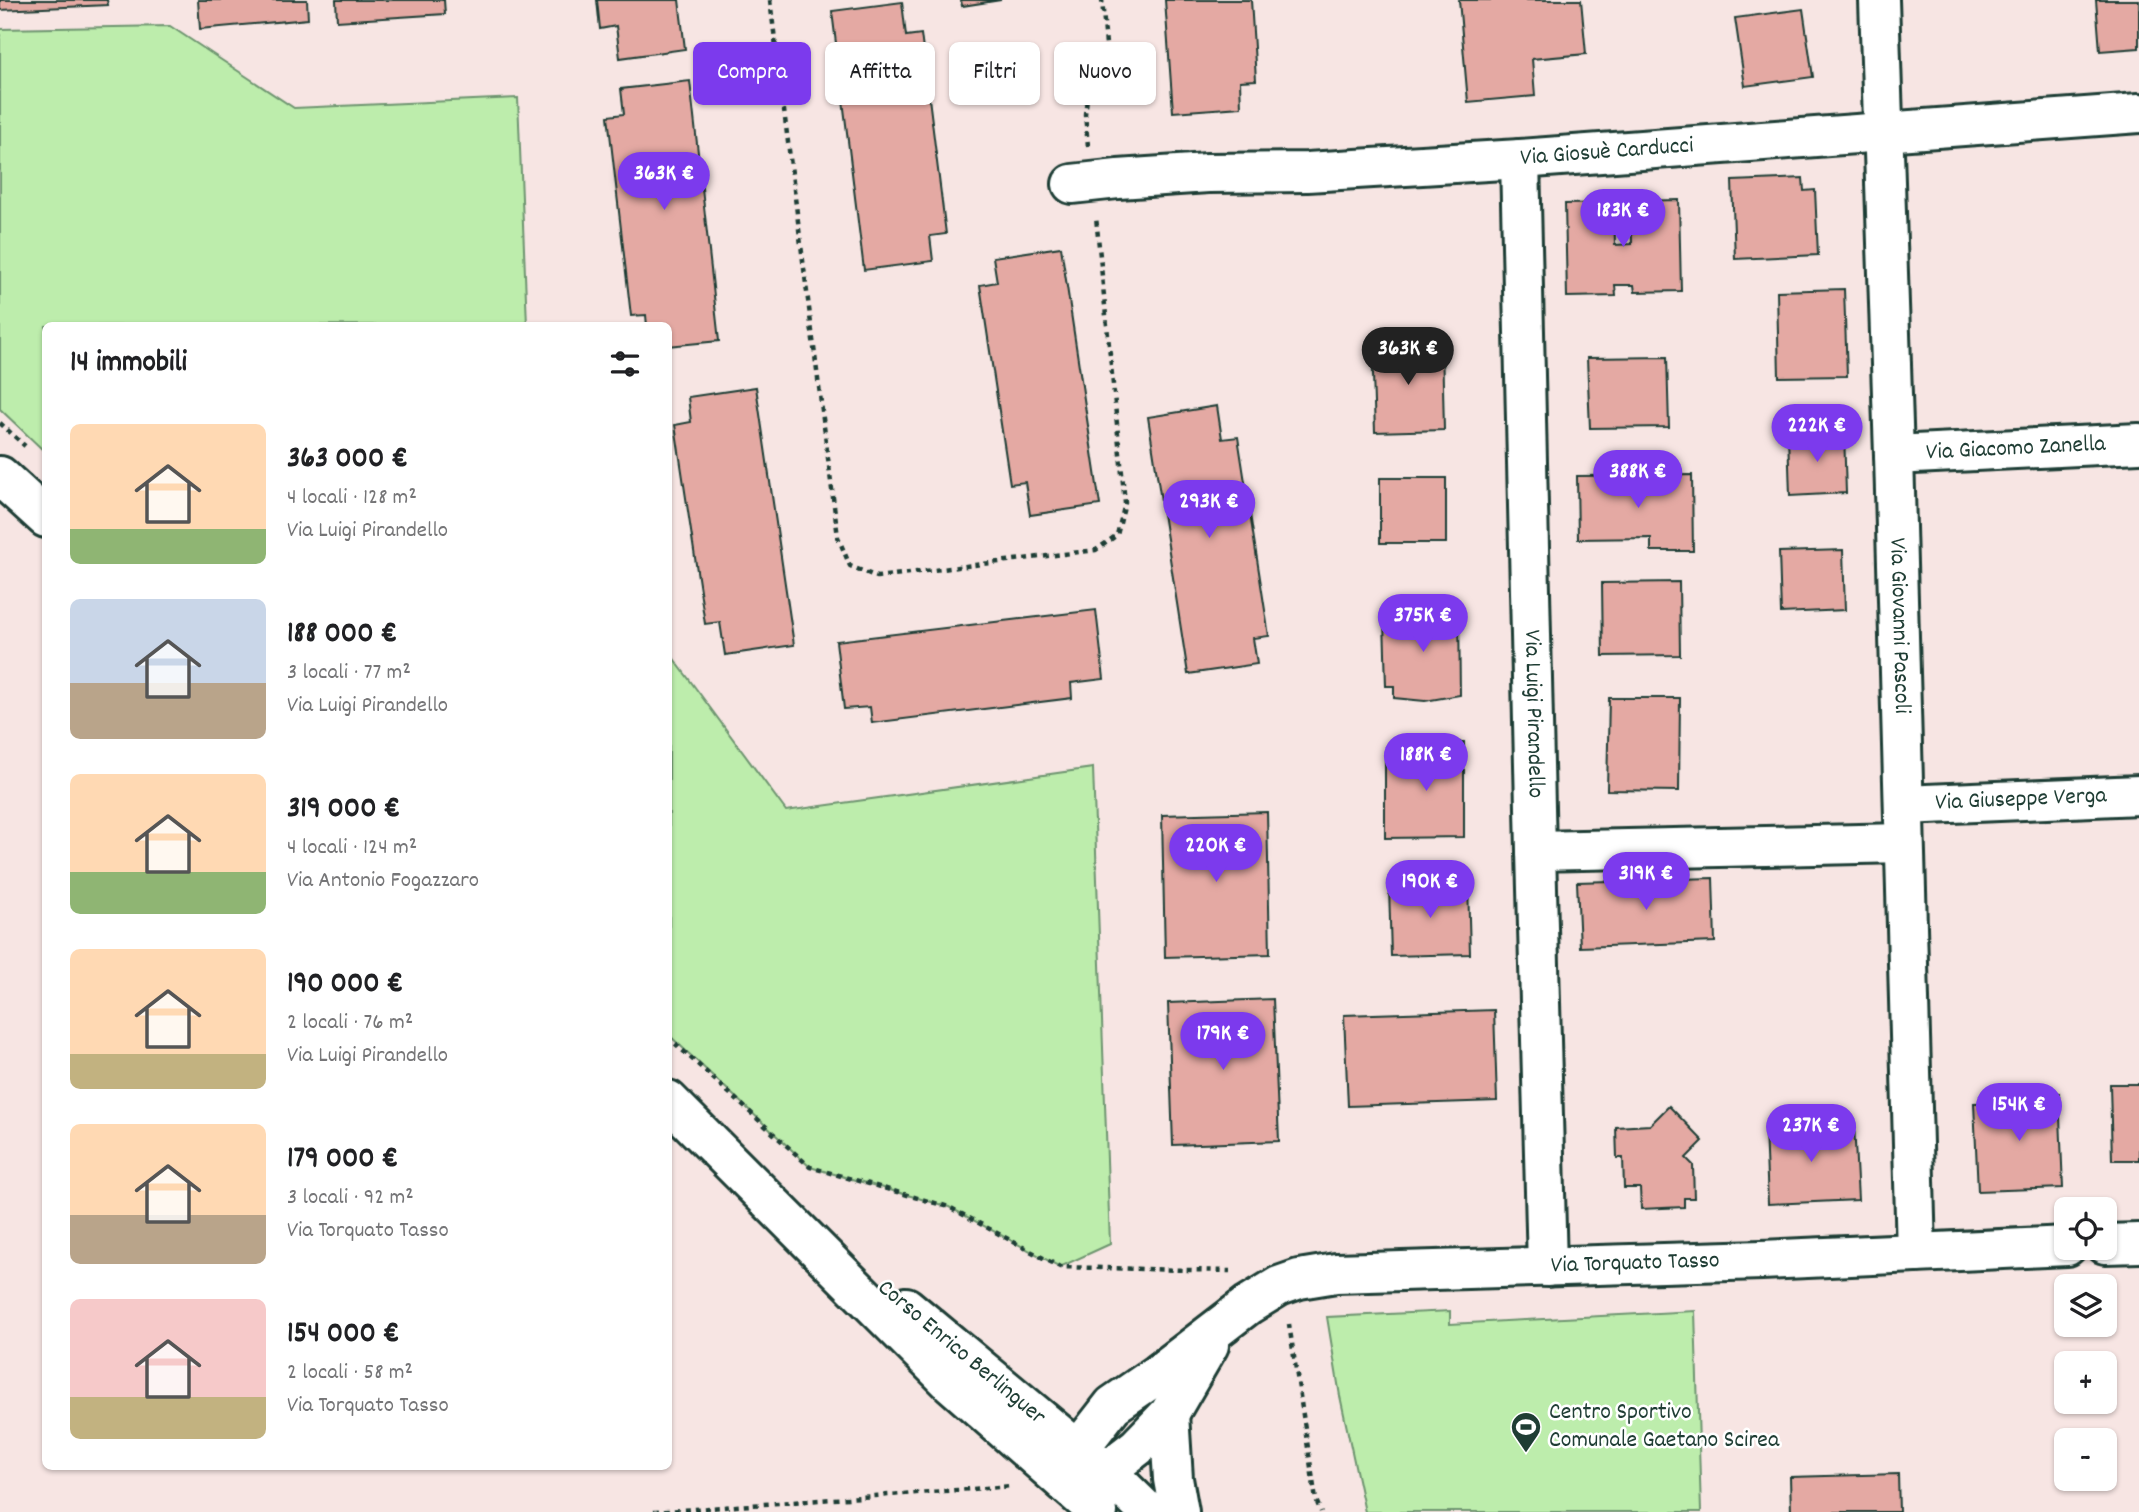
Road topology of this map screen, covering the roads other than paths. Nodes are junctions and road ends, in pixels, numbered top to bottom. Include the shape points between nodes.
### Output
1 (1880, 0) edge
2 (2139, 113) edge
3 (1883, 133) junction
4 (1520, 159) junction
5 (1082, 183) road end
6 (2139, 443) edge
7 (1894, 455) junction
8 (0, 476) edge
9 (42, 514) edge
10 (2139, 795) edge
11 (1903, 804) junction
12 (1904, 843) junction
13 (1536, 852) junction
14 (672, 1104) edge
15 (769, 1201) junction
16 (2139, 1243) edge
17 (2117, 1244) edge
18 (2054, 1247) edge
19 (1916, 1253) junction
20 (1547, 1267) junction
21 (1219, 1328) junction
22 (1022, 1404) junction
23 (1113, 1405) junction
24 (1169, 1413) junction
25 (1083, 1467) junction
26 (1098, 1512) edge
27 (1148, 1512) edge
28 (1179, 1512) edge

1 - 3 street, Via Giovanni Pascoli
2 - 3 street, Via Giosuè Carducci
3 - 4 street, Via Giosuè Carducci
3 - 7 street, Via Giovanni Pascoli
4 - 5 street, Via Giosuè Carducci
4 - 13 street, Via Luigi Pirandello
6 - 7 street, Via Giacomo Zanella
7 - 11 street, Via Giovanni Pascoli
8 - 9 street
10 - 11 street, Via Giuseppe Verga
11 - 12 street, Via Giovanni Pascoli
12 - 13 street
12 - 19 street, Via Giovanni Pascoli
13 - 20 street, Via Luigi Pirandello
14 - 15 street, Corso Enrico Berlinguer
15 - 22 street, Corso Enrico Berlinguer via 844,1255
15 - 25 street, Corso Enrico Berlinguer via 952,1384
16 - 17 street
18 - 19 street, Via Torquato Tasso
19 - 20 street, Via Torquato Tasso
20 - 21 street, Via Torquato Tasso via 1336,1273 1299,1279 1279,1286
21 - 23 street, Via Torquato Tasso
21 - 24 street, Via Torquato Tasso
22 - 23 street, Via Torquato Tasso via 1077,1409
22 - 25 street, Corso Enrico Berlinguer
23 - 25 street, Via Torquato Tasso
24 - 25 street, Via Torquato Tasso via 1137,1447
24 - 28 street via 1172,1479
25 - 26 street, Corso Enrico Berlinguer
25 - 27 street, Corso Enrico Berlinguer

